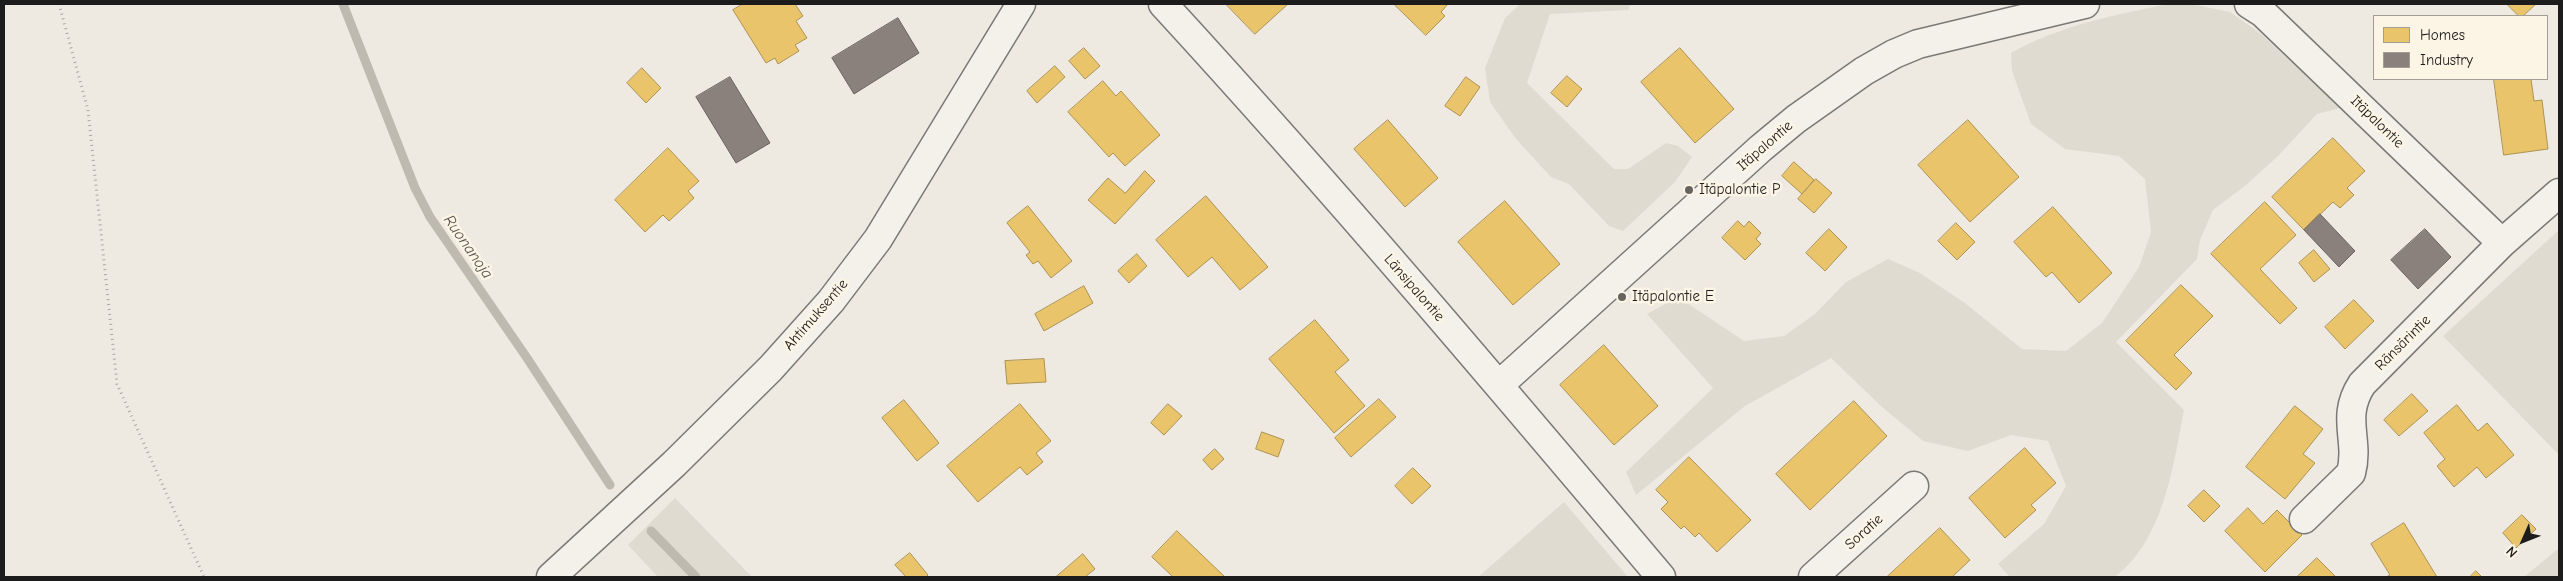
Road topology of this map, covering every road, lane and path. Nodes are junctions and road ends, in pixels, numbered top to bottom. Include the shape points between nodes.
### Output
1 (59, 4) edge
2 (1021, 4) edge
3 (1162, 4) edge
4 (2086, 4) edge
5 (2249, 4) edge
6 (2559, 193) edge
7 (2502, 243) junction
8 (1499, 385) junction
9 (1914, 486) dead end
10 (2304, 519) dead end
11 (204, 577) edge
12 (551, 577) edge
13 (1661, 577) edge
14 (1813, 577) edge

1 - 11 path via 88,110 117,384
2 - 12 street, Ahtimuksentie via 878,239 831,301 771,368 681,457
3 - 8 street, Länsipalontie
4 - 8 street, Itäpalontie via 1918,44 1864,72 1796,119 1761,148
5 - 7 street, Itäpalontie via 2263,13
6 - 7 street, Ränsärintie
7 - 10 street, Ränsärintie via 2362,384 2351,406 2354,451 2351,474
8 - 13 street, Länsipalontie
9 - 14 street, Soratie

